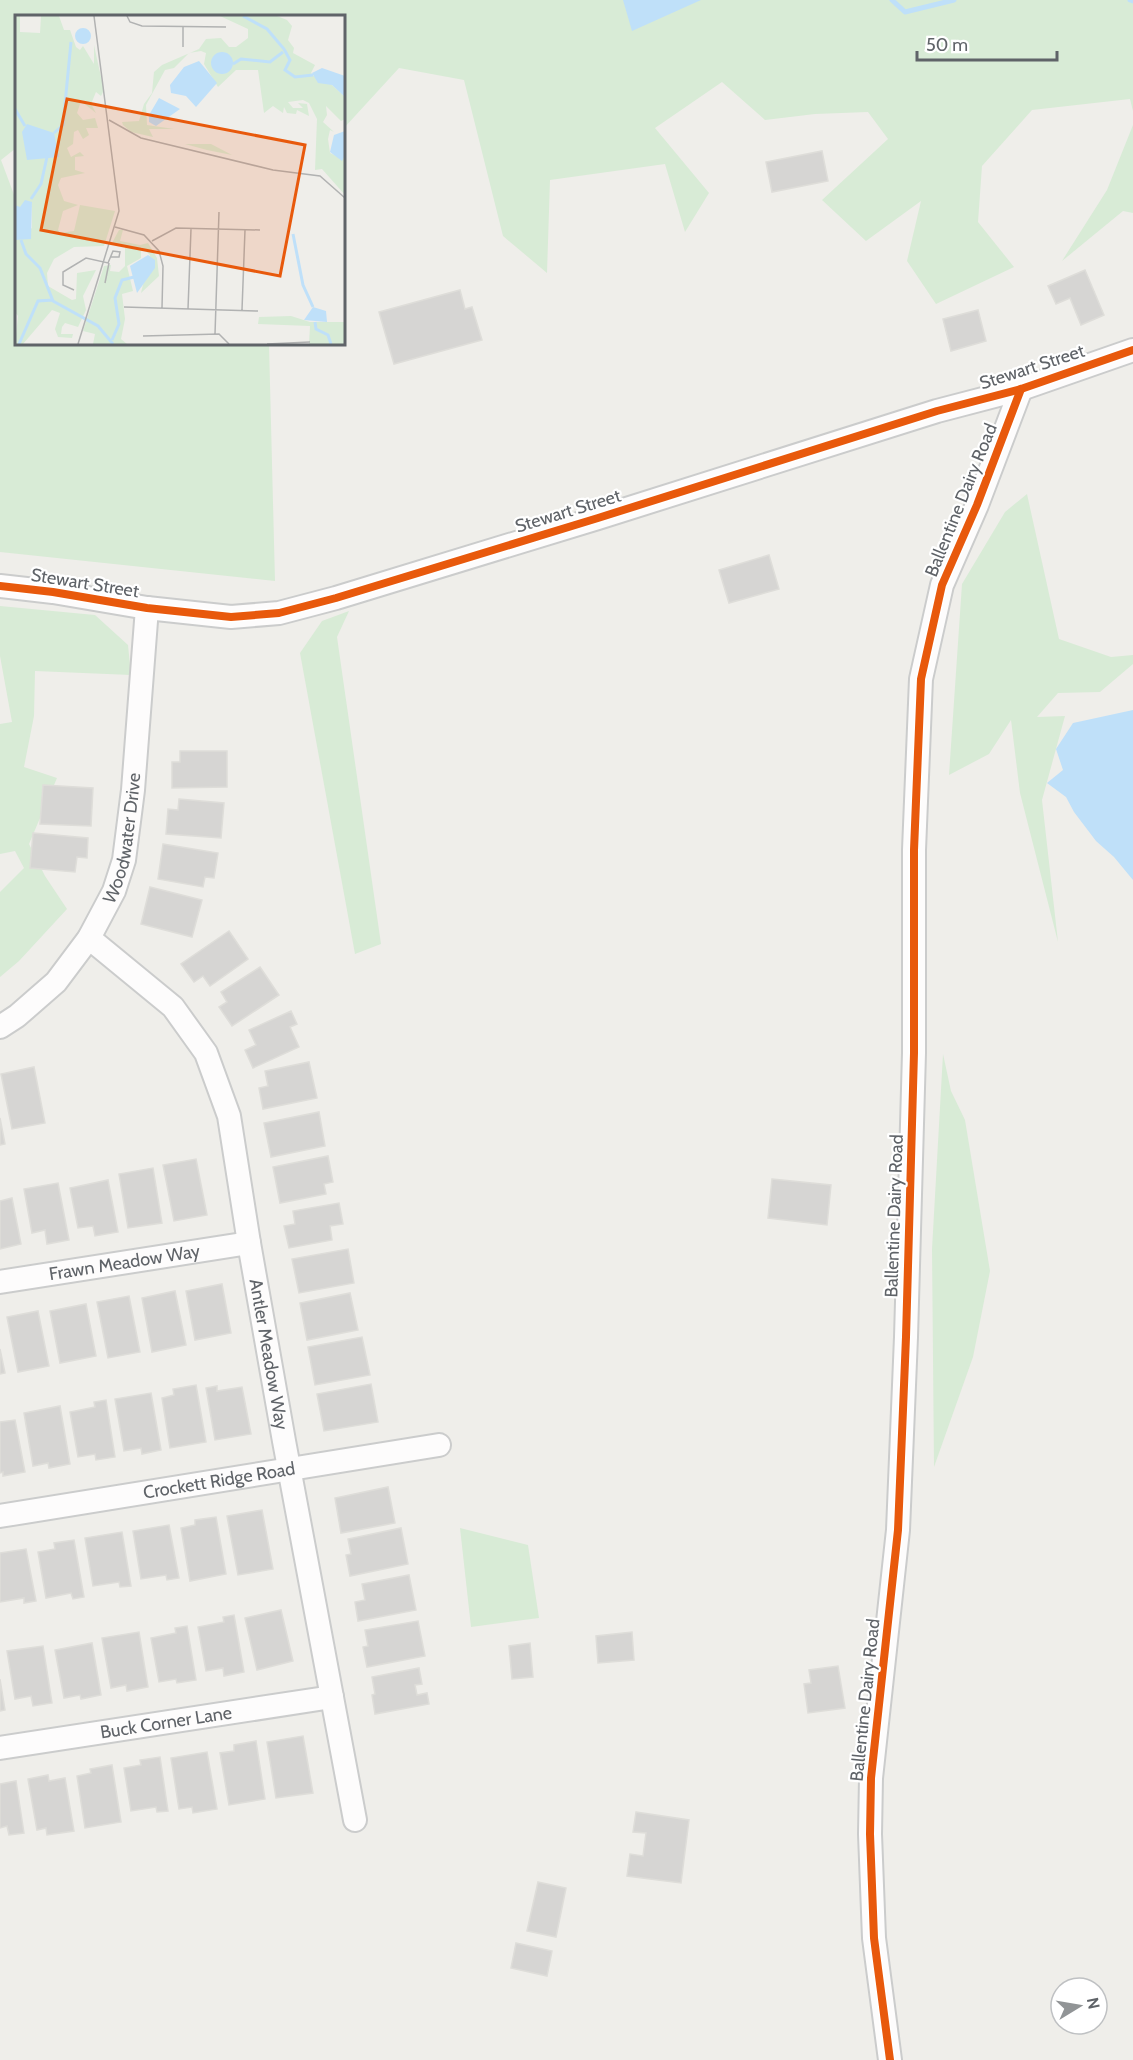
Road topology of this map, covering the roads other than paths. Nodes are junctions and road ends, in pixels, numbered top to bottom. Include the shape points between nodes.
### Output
1 (1133, 350) edge
2 (1021, 389) junction
3 (0, 586) edge
4 (147, 608) junction
5 (89, 938) junction
6 (0, 1026) edge
7 (249, 1243) junction
8 (0, 1282) edge
9 (440, 1445) dead end
10 (289, 1470) junction
11 (0, 1516) edge
12 (332, 1697) junction
13 (0, 1748) edge
14 (355, 1820) dead end
15 (890, 2060) edge

1 - 2 street, Stewart Street
2 - 4 street, Stewart Street via 937,411 587,522 279,613 231,617
2 - 15 street, Ballentine Dairy Road via 978,505 942,585 921,679 898,1530 871,1779 874,1938
3 - 4 street, Stewart Street
4 - 5 street, Woodwater Drive via 134,790 124,860 114,891
5 - 6 street, Woodwater Drive via 56,982
5 - 7 street, Antler Meadow Way via 173,1007 206,1053 229,1116
7 - 8 street, Frawn Meadow Way
7 - 10 street, Antler Meadow Way
9 - 10 street, Crockett Ridge Road
10 - 11 street, Crockett Ridge Road
10 - 12 street, Antler Meadow Way
12 - 13 street, Buck Corner Lane
12 - 14 street, Antler Meadow Way

